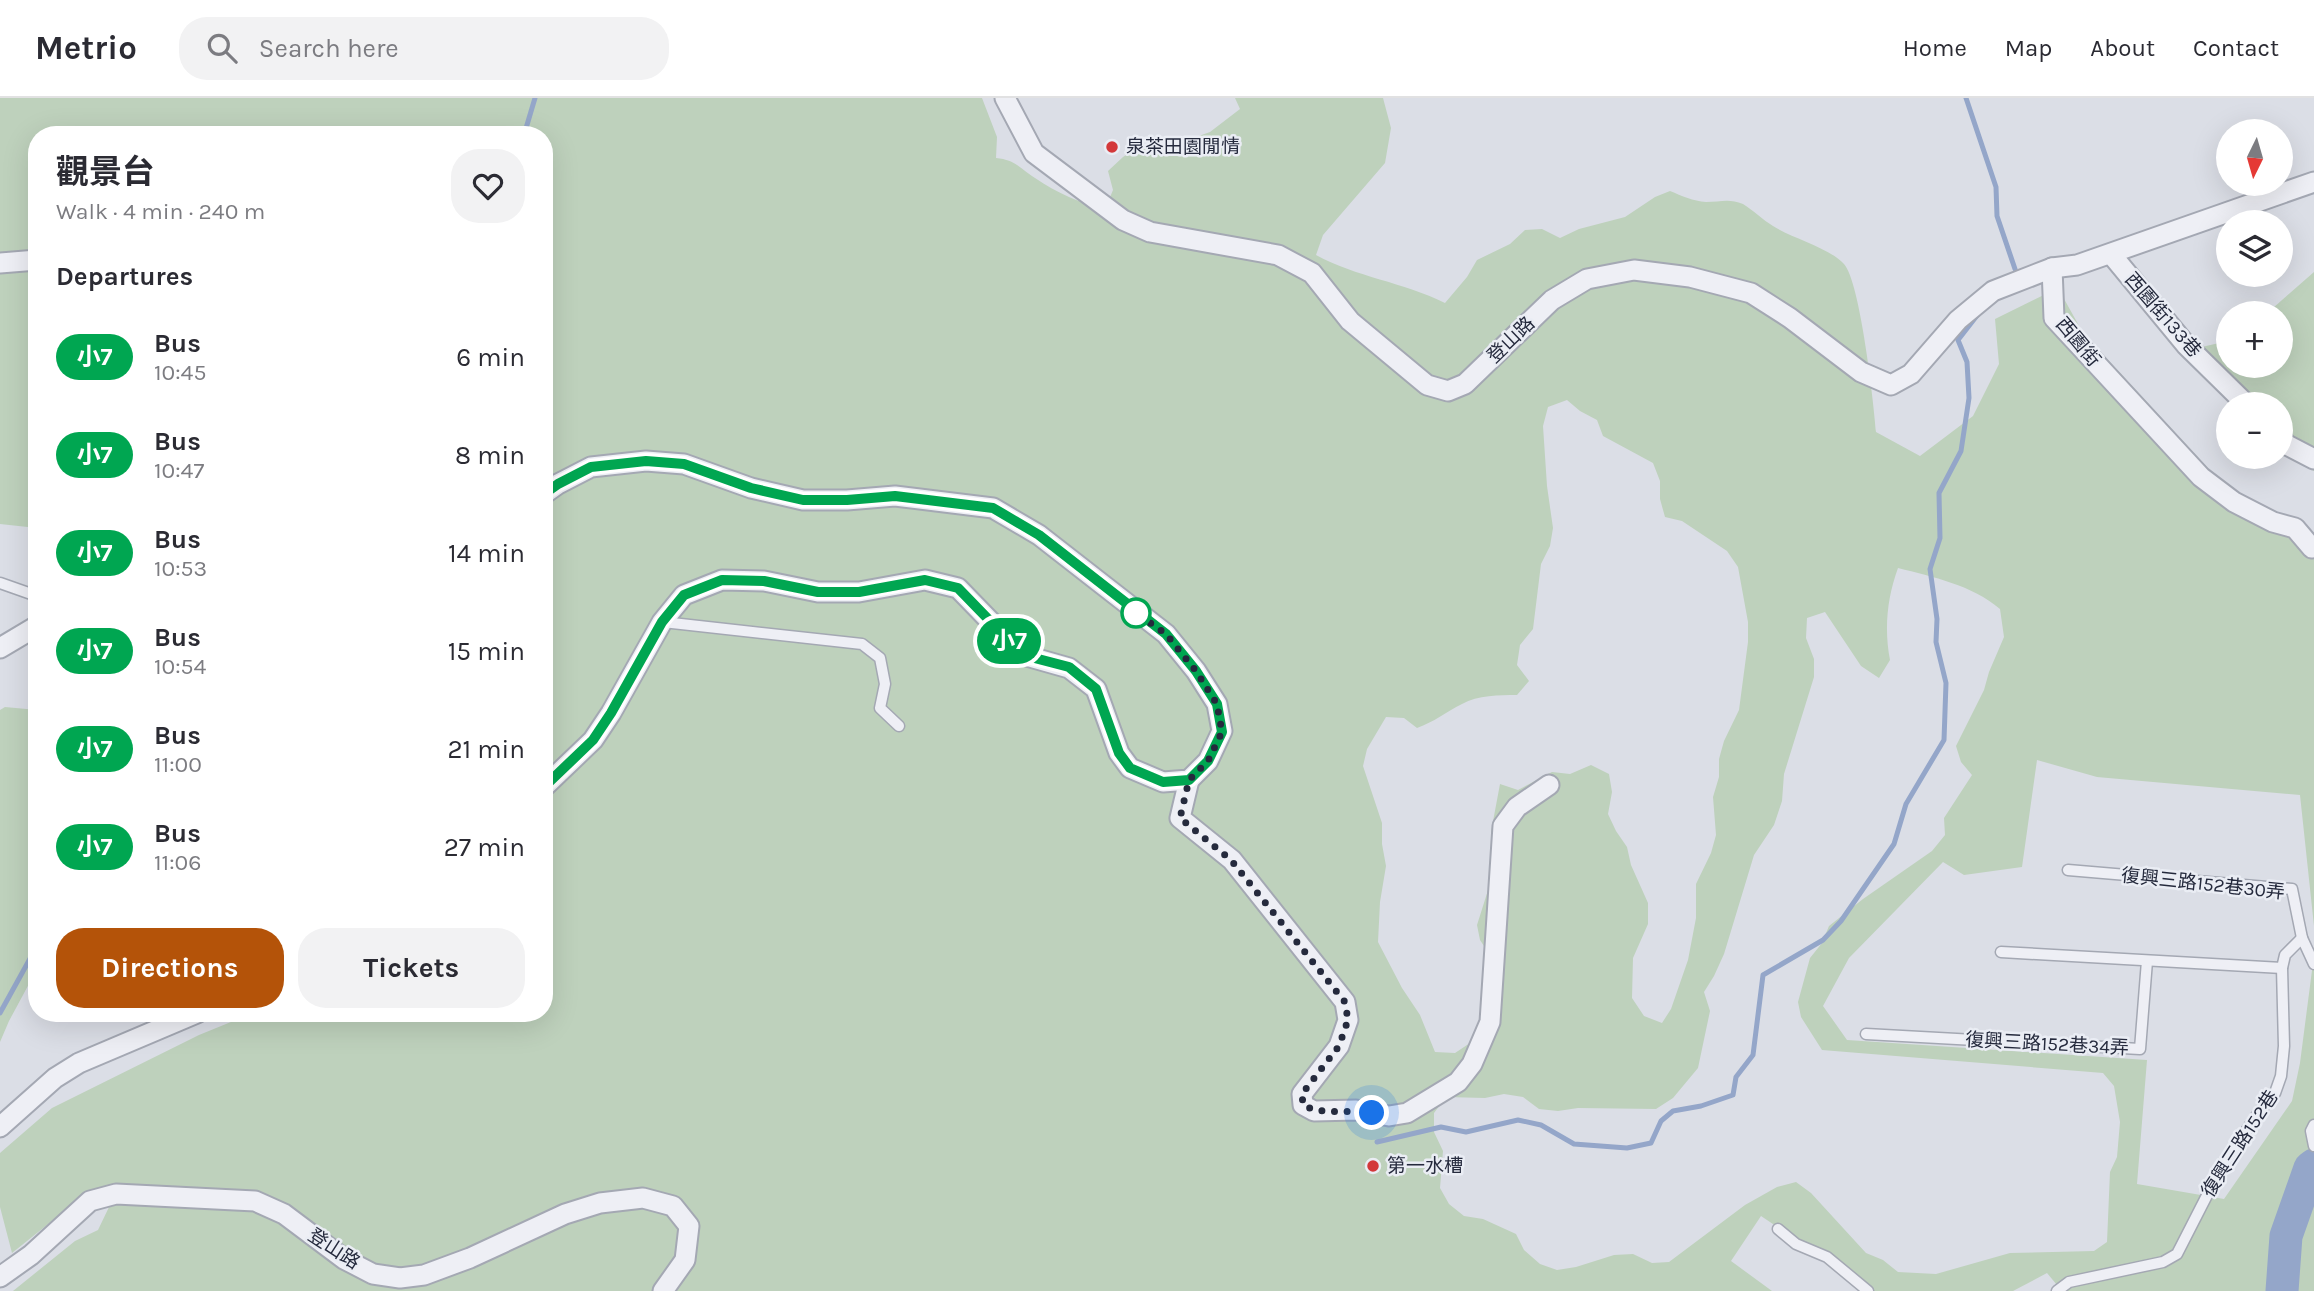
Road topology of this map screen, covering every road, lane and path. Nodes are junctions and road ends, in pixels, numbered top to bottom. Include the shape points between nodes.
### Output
1 (1005, 98) edge
2 (2314, 182) edge
3 (2110, 254) junction
4 (28, 261) edge
5 (0, 263) edge
6 (2052, 268) junction
7 (2234, 392) edge
8 (2293, 446) edge
9 (2314, 458) edge
10 (553, 488) edge
11 (2312, 548) edge
12 (0, 583) edge
13 (28, 593) edge
14 (662, 622) junction
15 (28, 631) edge
16 (0, 648) edge
17 (899, 726) dead end
18 (553, 778) edge
19 (1189, 780) junction
20 (1549, 785) dead end
21 (2068, 870) dead end
22 (2302, 938) junction
23 (2001, 952) dead end
24 (2147, 961) junction
25 (2314, 964) edge
26 (2282, 968) junction
27 (176, 1022) edge
28 (1866, 1034) dead end
29 (2314, 1125) edge
30 (0, 1127) edge
31 (2314, 1146) edge
32 (1778, 1229) dead end
33 (0, 1278) edge
34 (663, 1291) edge
35 (1868, 1291) edge
36 (2057, 1291) edge

1 - 6 street, 登山路 via 1034,153 1123,220 1150,232 1278,254 1312,273 1350,321 1427,385 1448,391 1465,384 1552,300 1587,279 1634,270 1689,277 1751,293 1853,367 1891,386 1911,374 1958,320 1993,291
2 - 3 street
3 - 6 street
3 - 7 street, 西園街133巷 via 2186,345
4 - 5 street
6 - 11 street, 西園街 via 2054,318 2201,477 2234,502 2295,528
8 - 9 street
10 - 19 street via 591,467 646,461 684,464 751,488 803,500 895,496 993,508 1039,535 1166,634 1196,671 1217,704 1222,732 1208,761
12 - 13 lane
14 - 17 lane via 862,644 880,658 885,684 880,708
14 - 18 street via 593,740
14 - 19 street via 684,595 722,580 764,581 818,592 859,592 925,580 958,588 1023,655 1069,667 1096,689 1119,753 1130,768 1163,782
15 - 16 street
19 - 20 street via 1180,818 1231,860 1345,1002 1348,1020 1339,1046 1302,1094 1303,1105 1314,1111 1356,1110 1389,1116 1407,1113 1458,1082 1472,1064 1490,1022 1503,826 1517,807
21 - 22 lane, 復興三路152巷30弄 via 2292,889
22 - 25 lane
22 - 26 lane via 2285,955
23 - 24 lane
24 - 26 lane
24 - 28 lane, 復興三路152巷34弄 via 2140,1049
26 - 36 lane, 復興三路152巷 via 2284,1046 2275,1093 2221,1168 2177,1254 2163,1262 2069,1282
27 - 30 street via 79,1063
29 - 31 lane
32 - 35 lane via 1796,1244 1827,1257
33 - 34 street, 登山路 via 90,1201 116,1194 255,1201 284,1214 344,1259 373,1274 400,1278 424,1275 470,1258 577,1210 643,1198 673,1206 689,1226 685,1260

